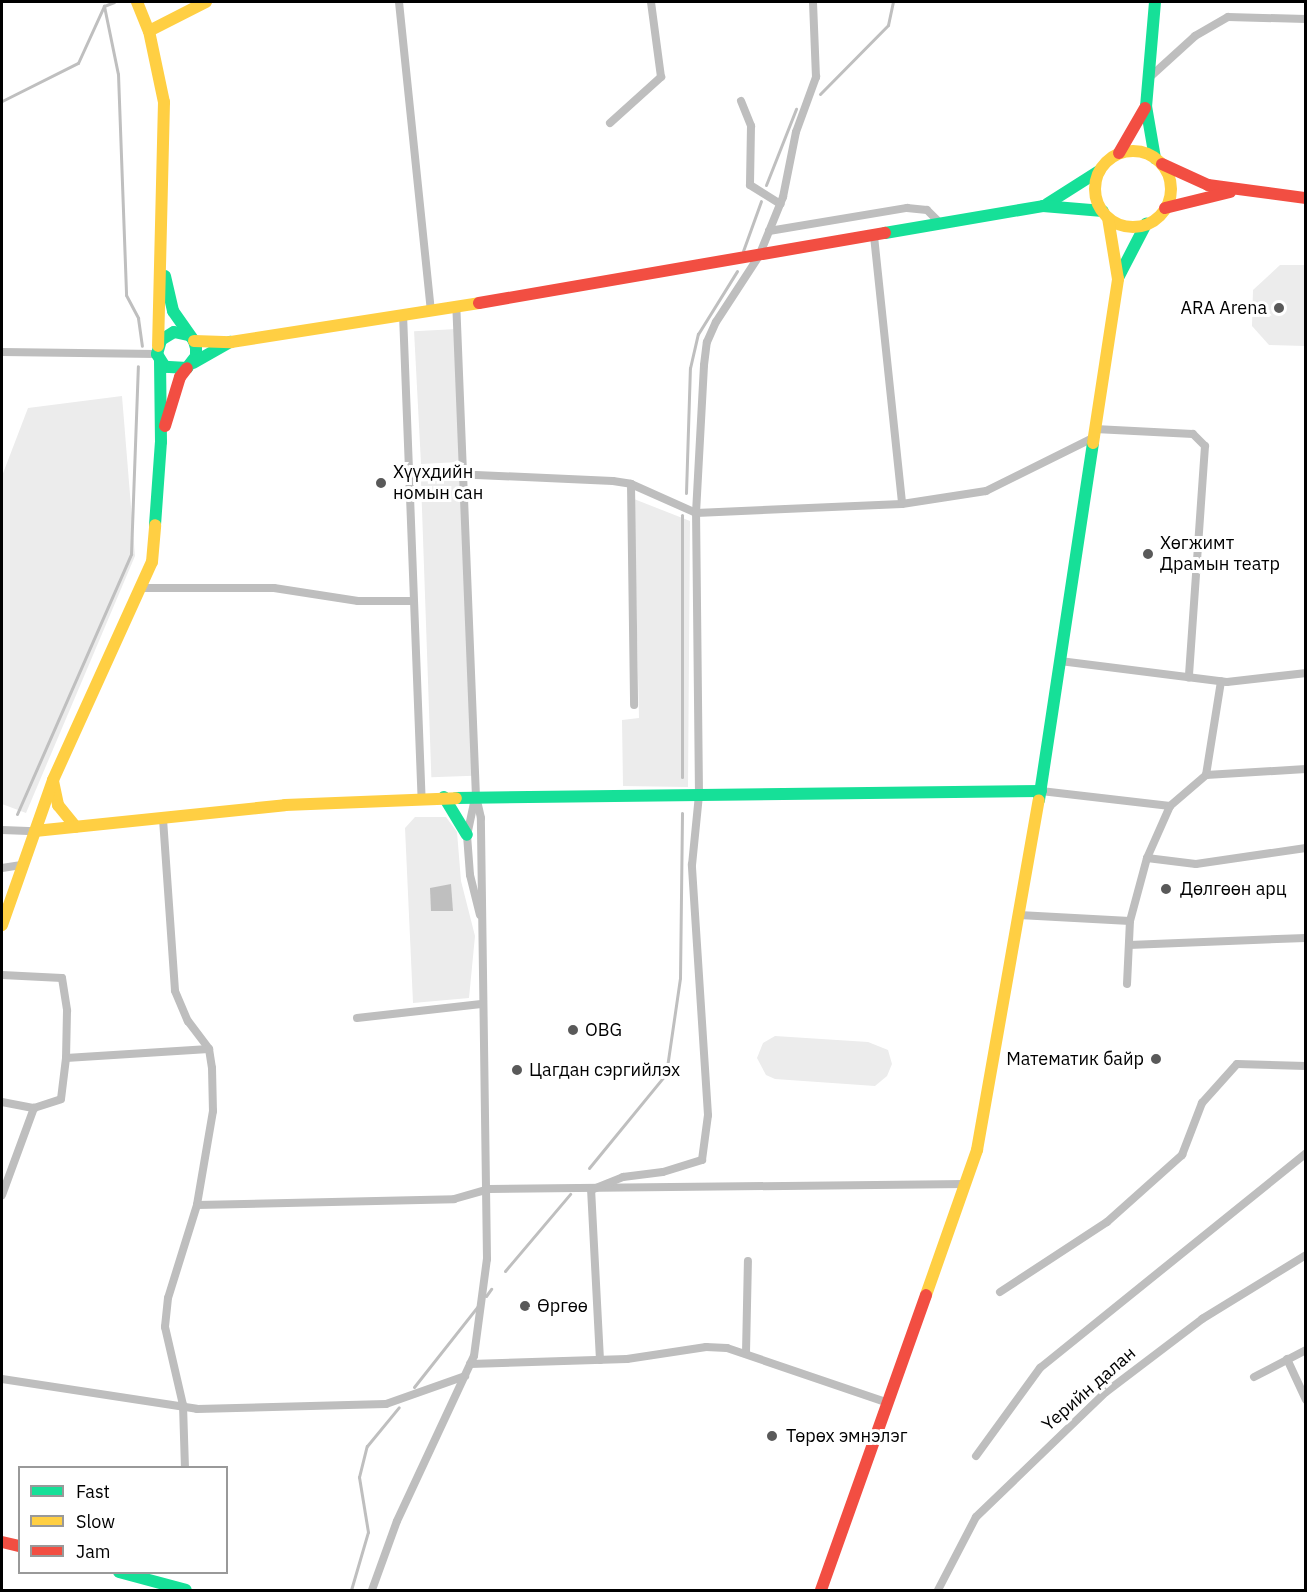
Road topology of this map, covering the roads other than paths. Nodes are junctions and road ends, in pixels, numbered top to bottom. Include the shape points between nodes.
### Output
1 (137, 2) edge
2 (206, 2) edge
3 (399, 2) edge
4 (651, 2) edge
5 (813, 2) edge
6 (1155, 2) edge
7 (1305, 19) edge
8 (148, 31) junction
9 (1148, 78) junction
10 (741, 102) dead end
11 (1146, 106) junction
12 (610, 123) dead end
13 (1119, 153) junction
14 (1159, 161) junction
15 (1100, 171) junction
16 (1243, 190) junction
17 (1305, 198) edge
18 (780, 204) junction
19 (1043, 206) junction
20 (1165, 208) junction
21 (1106, 214) junction
22 (941, 224) junction
23 (1146, 224) junction
24 (769, 231) junction
25 (874, 236) junction
26 (759, 256) junction
27 (161, 261) junction
28 (1118, 279) junction
29 (456, 307) junction
30 (431, 310) junction
31 (403, 314) junction
32 (191, 338) junction
33 (231, 342) junction
34 (2, 352) edge
35 (158, 354) junction
36 (190, 365) junction
37 (1094, 433) junction
38 (161, 442) junction
39 (408, 472) junction
40 (465, 475) junction
41 (631, 484) junction
42 (902, 504) junction
43 (696, 513) junction
44 (140, 588) junction
45 (412, 601) junction
46 (1060, 661) junction
47 (1305, 673) edge
48 (1190, 677) junction
49 (1221, 681) junction
50 (634, 705) dead end
51 (1305, 769) edge
52 (1206, 775) junction
53 (53, 780) junction
54 (1041, 790) junction
55 (699, 795) junction
56 (444, 797) junction
57 (476, 797) junction
58 (423, 798) junction
59 (1170, 806) junction
60 (163, 819) junction
61 (76, 827) junction
62 (2, 830) edge
63 (35, 831) junction
64 (467, 835) junction
65 (1305, 848) edge
66 (1147, 858) junction
67 (20, 865) junction
68 (2, 868) edge
69 (1019, 915) junction
70 (1130, 921) junction
71 (2, 925) edge
72 (484, 930) junction
73 (1305, 938) edge
74 (1129, 945) junction
75 (2, 975) edge
76 (1127, 984) dead end
77 (481, 1004) junction
78 (357, 1018) dead end
79 (209, 1049) junction
80 (66, 1058) junction
81 (1305, 1066) edge
82 (2, 1102) edge
83 (34, 1108) junction
84 (1305, 1153) edge
85 (967, 1184) junction
86 (489, 1190) junction
87 (591, 1190) junction
88 (2, 1195) edge
89 (197, 1205) junction
90 (1305, 1256) edge
91 (748, 1261) dead end
92 (1000, 1292) dead end
93 (1305, 1350) edge
94 (746, 1353) junction
95 (1287, 1359) junction
96 (600, 1360) junction
97 (470, 1364) junction
98 (465, 1376) junction
99 (1254, 1377) dead end
100 (2, 1379) edge
101 (1305, 1400) edge
102 (889, 1402) junction
103 (183, 1405) junction
104 (976, 1456) dead end
105 (185, 1466) edge
106 (2, 1542) edge
107 (18, 1546) edge
108 (133, 1574) edge
109 (155, 1577) edge
110 (186, 1590) edge
111 (372, 1590) edge
112 (821, 1590) edge
113 (938, 1590) edge

1 - 8 main road
2 - 8 main road
3 - 30 street
4 - 12 street via 661,77
5 - 18 street via 816,77 796,132
6 - 9 main road
7 - 9 street via 1228,17 1196,36
8 - 27 main road via 164,102
9 - 11 main road
10 - 18 street via 751,126 750,185
11 - 13 main road
11 - 14 main road via 1148,133
13 - 14 main road via 1131,151
13 - 15 main road
14 - 16 main road via 1192,180
14 - 20 main road via 1170,185
15 - 19 main road
15 - 21 main road via 1095,192
16 - 17 main road
16 - 20 main road
18 - 24 street
19 - 21 main road
19 - 22 main road
20 - 23 main road
21 - 23 main road via 1120,224
21 - 28 main road
22 - 24 street via 927,210 907,208
22 - 25 main road
23 - 28 main road
24 - 26 street
25 - 26 main road
25 - 42 street
26 - 29 main road
26 - 43 street via 707,342
27 - 32 main road via 173,311
27 - 35 main road
28 - 37 main road
29 - 30 main road
29 - 40 street
30 - 31 main road
31 - 33 main road
31 - 39 street
32 - 33 main road
32 - 35 main road via 167,334
32 - 36 main road via 196,356
33 - 36 main road
34 - 35 street
35 - 36 main road via 172,370
35 - 38 main road
36 - 38 main road via 172,399
37 - 42 street via 986,491
37 - 46 main road
37 - 48 street via 1193,434 1205,446
38 - 44 main road via 158,527 152,561
39 - 40 street
39 - 45 street
40 - 41 street
40 - 57 street
41 - 43 street
41 - 50 street
42 - 43 street
43 - 55 street
44 - 45 street via 274,588 358,601
44 - 53 main road
45 - 58 street
46 - 48 street
46 - 54 main road
47 - 49 street
48 - 49 street
49 - 52 street
51 - 52 street
52 - 59 street
53 - 61 main road via 57,805
53 - 63 main road
54 - 55 main road
54 - 59 street
54 - 69 main road
55 - 57 main road
55 - 87 street via 692,865 708,1114 702,1160 663,1172 623,1177
56 - 57 main road
56 - 58 main road
56 - 64 main road
57 - 64 street
57 - 72 street via 481,818
58 - 60 main road via 285,806
59 - 66 street
60 - 61 main road
60 - 79 street via 175,991 188,1021
61 - 63 main road
62 - 63 street
63 - 67 main road
64 - 72 street via 470,875
65 - 66 street via 1196,864
66 - 70 street
67 - 68 street
67 - 71 main road
69 - 70 street
69 - 85 main road via 977,1150
70 - 74 street
72 - 77 street
73 - 74 street
74 - 76 street
75 - 80 street via 62,978 67,1011
77 - 78 street
77 - 86 street
79 - 80 street
79 - 89 street via 213,1111
80 - 83 street via 62,1099
81 - 92 street via 1237,1064 1202,1103 1182,1155 1107,1222
82 - 83 street
83 - 88 street
84 - 104 street via 1040,1368
85 - 87 street
85 - 102 main road
86 - 87 street
86 - 89 street via 454,1199
86 - 97 street via 484,1298
87 - 96 street
89 - 103 street via 168,1298 165,1327
90 - 113 street, Үерийн далан via 1202,1319 1106,1392 976,1517
91 - 94 street
93 - 95 street
94 - 96 street via 706,1347
94 - 102 street
95 - 99 street
95 - 101 street
96 - 97 street
97 - 98 street
98 - 103 street via 386,1404 196,1409
98 - 111 street via 398,1521
100 - 103 street via 97,1397
102 - 112 main road
103 - 105 street
106 - 107 main road
108 - 109 main road
109 - 110 main road

